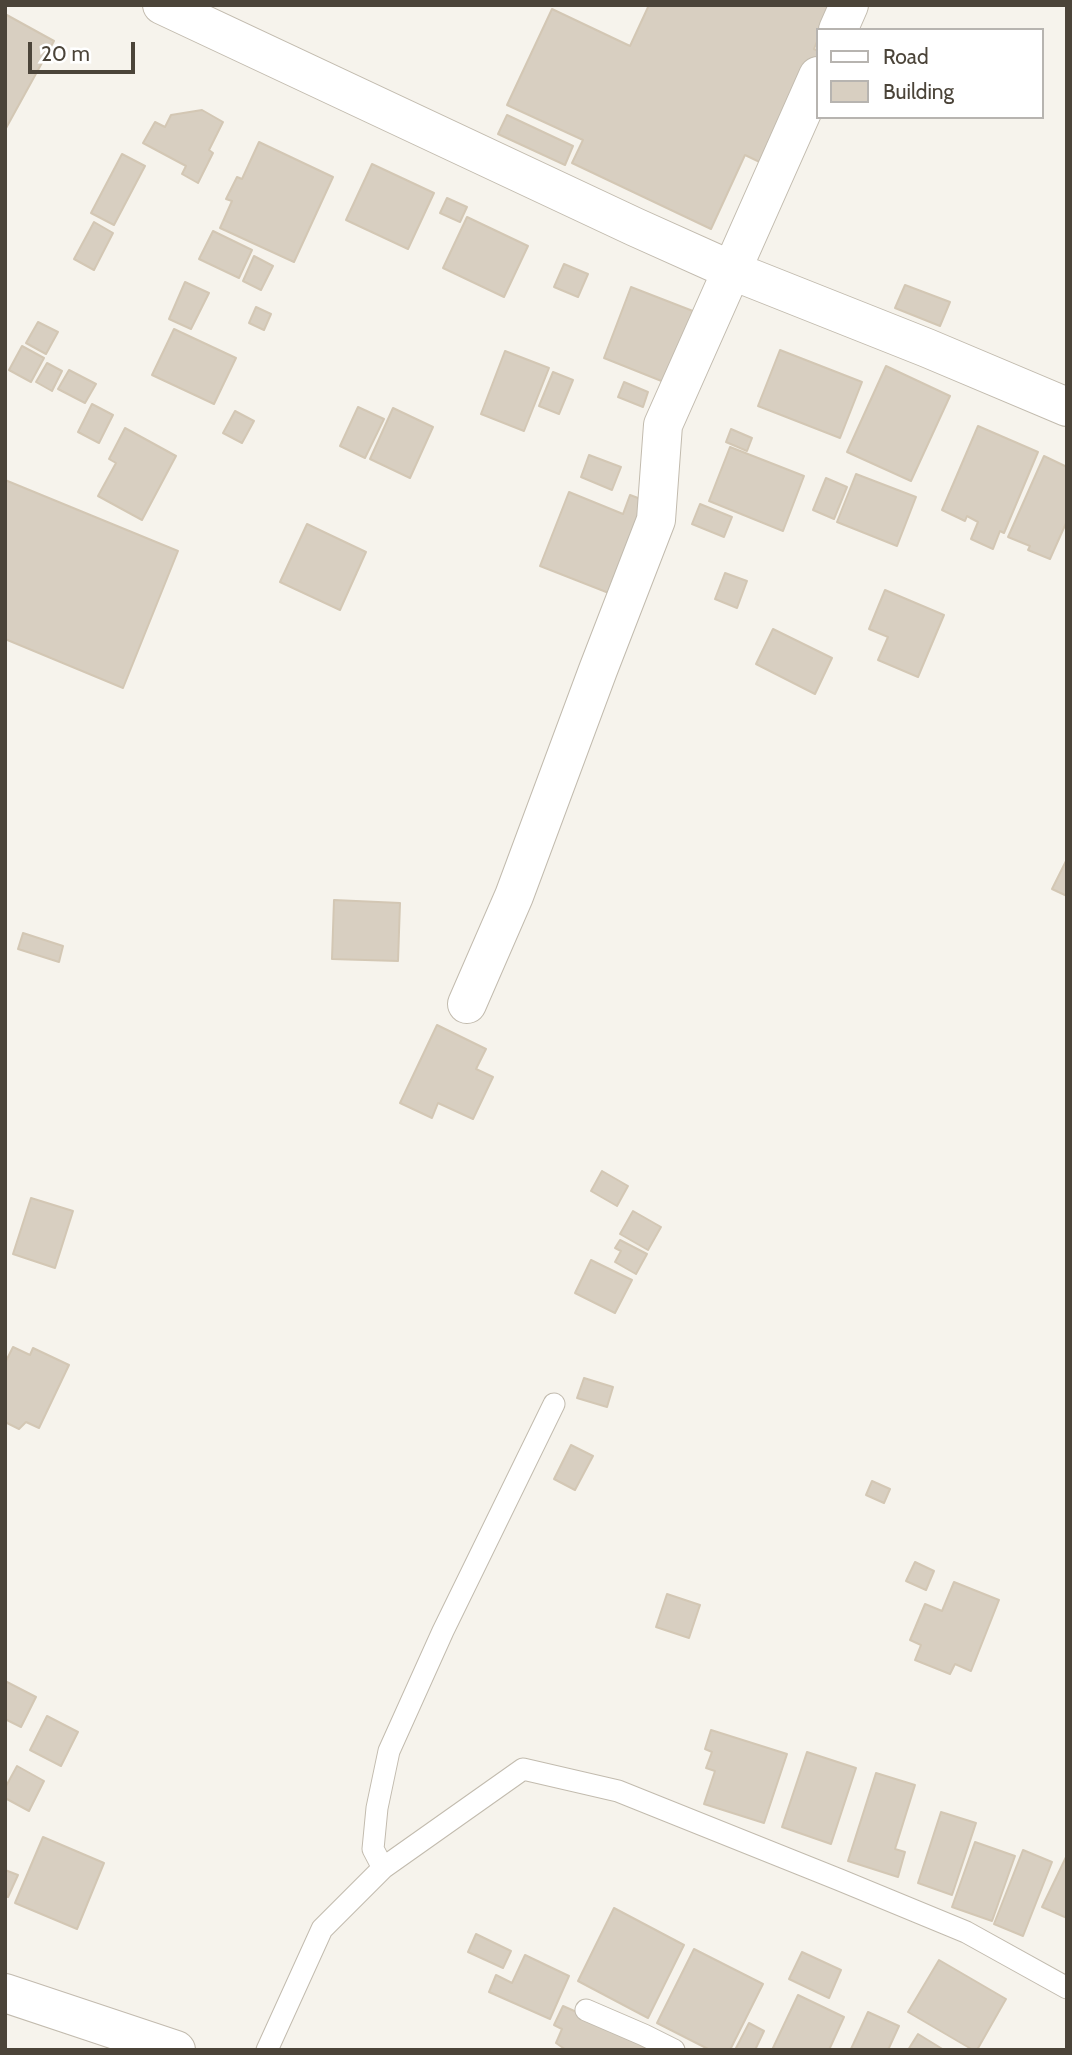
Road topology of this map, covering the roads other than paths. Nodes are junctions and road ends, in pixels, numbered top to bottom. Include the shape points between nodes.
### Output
1 (162, 5) edge
2 (849, 5) edge
3 (839, 28) edge
4 (816, 81) edge
5 (733, 271) junction
6 (1067, 407) edge
7 (467, 1004) dead end
8 (554, 1404) dead end
9 (383, 1868) junction
10 (1067, 1988) edge
11 (5, 1993) edge
12 (586, 2010) dead end
13 (176, 2050) edge
14 (267, 2050) edge
15 (674, 2050) edge

1 - 5 street
2 - 3 street
4 - 5 street
5 - 6 street
5 - 7 street via 663,425 656,520 514,896
8 - 9 lane via 389,1751 373,1849
9 - 10 lane via 523,1769 618,1791 815,1870 967,1932
9 - 14 lane via 322,1929
11 - 13 street
12 - 15 lane

